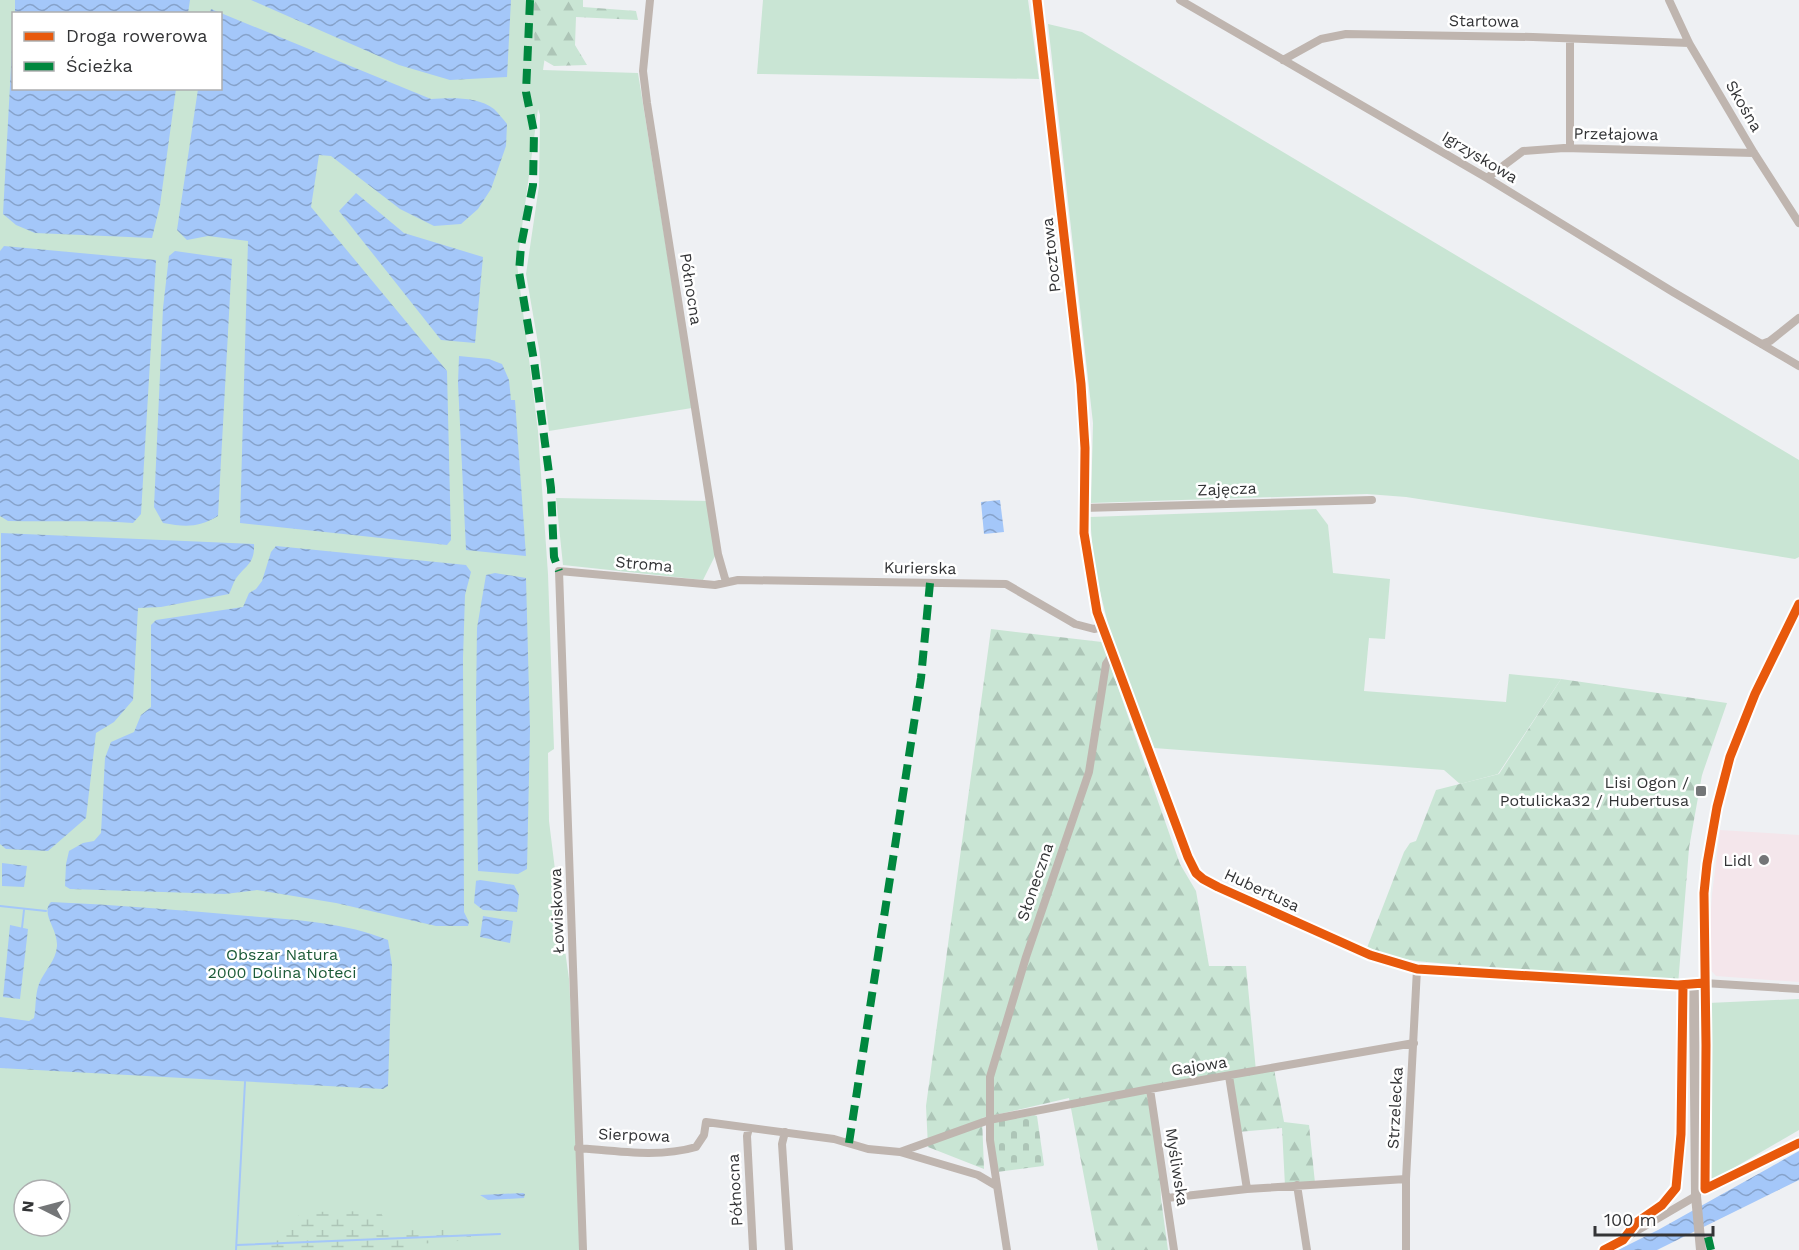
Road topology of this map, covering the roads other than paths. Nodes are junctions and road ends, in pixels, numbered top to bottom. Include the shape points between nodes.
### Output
1 (650, 0) edge
2 (1037, 0) edge
3 (1180, 0) edge
4 (1669, 0) edge
5 (1570, 39) junction
6 (1689, 43) junction
7 (1283, 60) junction
8 (1570, 148) junction
9 (1754, 153) junction
10 (1487, 178) junction
11 (1799, 223) edge
12 (1799, 318) edge
13 (1762, 344) junction
14 (1799, 366) edge
15 (1372, 500) dead end
16 (1083, 508) junction
17 (559, 571) joint
18 (726, 582) junction
19 (1102, 627) junction
20 (1112, 655) junction
21 (1417, 969) junction
22 (1683, 985) junction
23 (1694, 985) junction
24 (1799, 989) edge
25 (1414, 1043) junction
26 (1229, 1076) junction
27 (1150, 1089) junction
28 (989, 1120) junction
29 (749, 1128) junction
30 (785, 1132) junction
31 (578, 1148) junction
32 (900, 1152) junction
33 (1406, 1179) junction
34 (995, 1185) junction
35 (1298, 1185) junction
36 (1247, 1188) junction
37 (1167, 1198) junction
38 (1697, 1200) junction
39 (1623, 1240) junction
40 (583, 1250) edge
41 (753, 1250) edge
42 (789, 1250) edge
43 (1007, 1250) edge
44 (1174, 1250) edge
45 (1307, 1250) edge
46 (1406, 1250) edge
47 (1604, 1250) edge
48 (1701, 1250) edge

1 - 18 street, Północna via 643,71 647,103 718,554
2 - 16 street, Pocztowa via 1081,384
3 - 7 street, Igrzyskowa
4 - 6 street, Skośna
5 - 6 street, Startowa
5 - 7 street, Startowa via 1346,34 1321,39
5 - 8 street
6 - 9 street, Skośna
7 - 10 street, Igrzyskowa
8 - 9 street, Przełajowa
8 - 10 street, Przełajowa via 1523,151
9 - 11 street, Skośna
10 - 13 street, Igrzyskowa
12 - 13 street
13 - 14 street, Igrzyskowa
15 - 16 street, Zajęcza
16 - 19 street, Hubertusa via 1090,576
17 - 18 street, Stroma via 715,585
17 - 31 street, Łowiskowa
18 - 19 street, Kurierska via 1006,584 1075,624
19 - 20 street, Hubertusa
20 - 21 street, Hubertusa via 1196,873 1370,955
20 - 28 street, Słoneczna via 1106,664 1089,772 990,1077
21 - 22 street, Hubertusa
21 - 25 street, Strzelecka
22 - 23 street, Hubertusa
22 - 39 street via 1681,1134 1676,1188 1662,1205 1635,1223
23 - 24 street, Hubertusa
23 - 38 street
25 - 26 street, Gajowa
25 - 33 street, Strzelecka
26 - 27 street, Gajowa
26 - 36 street
27 - 28 street, Gajowa
27 - 37 street, Myśliwska
28 - 32 street
28 - 34 street, Słoneczna
29 - 30 street
29 - 31 street, Sierpowa via 706,1122 696,1147 683,1151
29 - 41 street, Północna
30 - 32 street
30 - 42 street via 782,1144
31 - 40 street, Łowiskowa
32 - 34 street via 978,1175
33 - 35 street
33 - 46 street, Strzelecka
34 - 43 street, Słoneczna
35 - 36 street
35 - 45 street
36 - 37 street
37 - 44 street, Myśliwska
38 - 39 street
38 - 48 street
39 - 47 street

